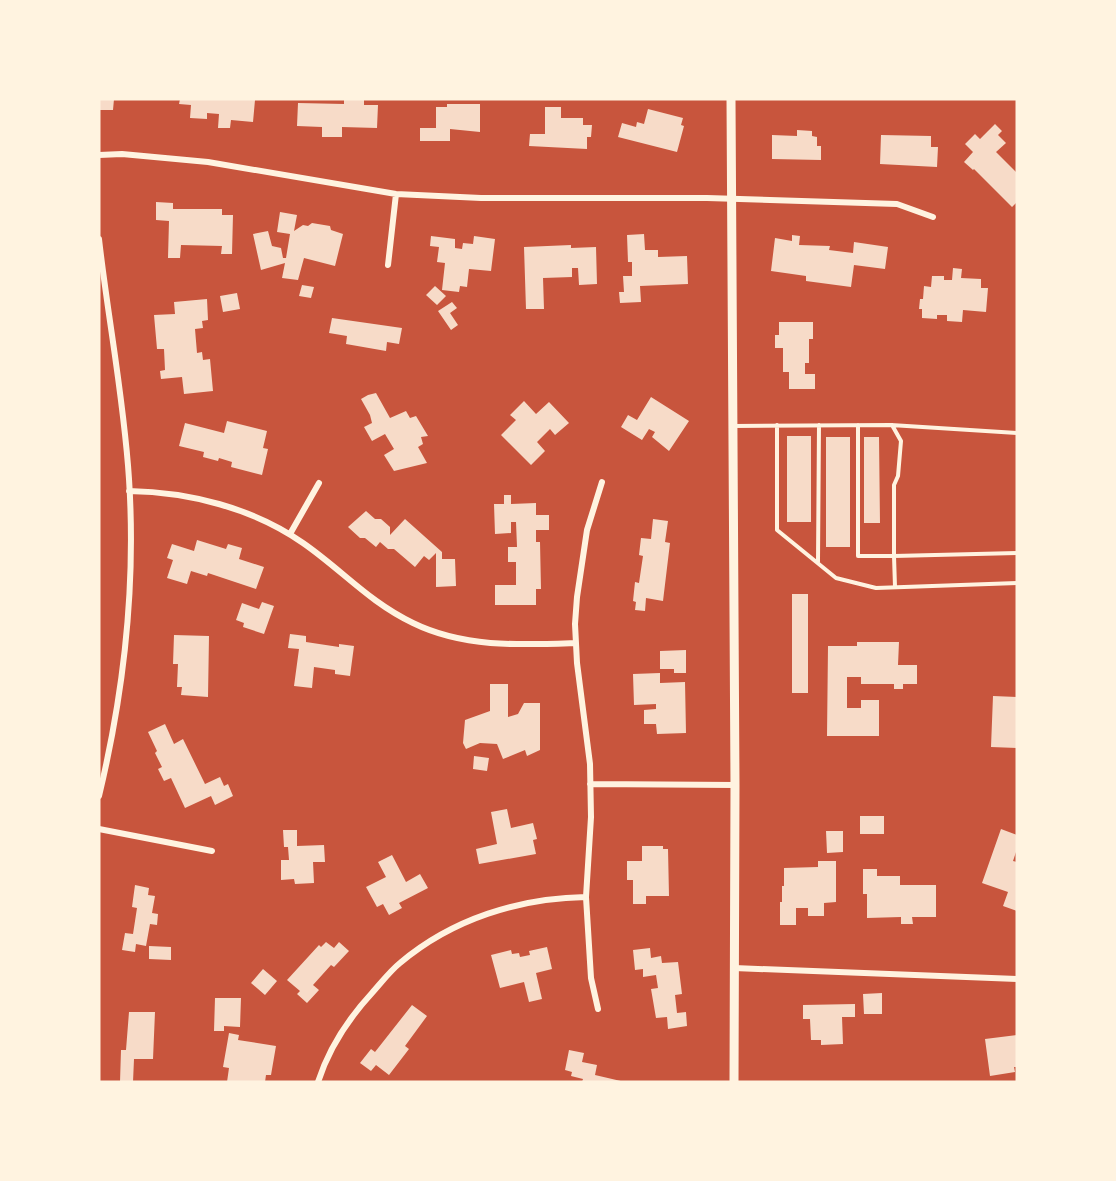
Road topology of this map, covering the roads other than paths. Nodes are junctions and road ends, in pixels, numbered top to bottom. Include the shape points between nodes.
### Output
1 (731, 99) edge
2 (99, 155) edge
3 (396, 194) junction
4 (732, 198) junction
5 (933, 217) dead end
6 (99, 239) edge
7 (388, 265) dead end
8 (819, 425) junction
9 (858, 425) junction
10 (891, 425) junction
11 (733, 426) junction
12 (777, 426) junction
13 (1017, 433) edge
14 (602, 482) dead end
15 (319, 483) dead end
16 (129, 491) junction
17 (290, 534) junction
18 (1017, 553) edge
19 (894, 556) junction
20 (818, 563) junction
21 (1017, 582) edge
22 (895, 587) junction
23 (575, 643) junction
24 (590, 784) junction
25 (735, 785) junction
26 (99, 796) edge
27 (99, 829) edge
28 (212, 851) dead end
29 (586, 897) junction
30 (734, 968) junction
31 (1017, 979) edge
32 (598, 1009) dead end
33 (318, 1082) edge
34 (734, 1082) edge

1 - 4 street
2 - 3 street via 208,162
3 - 4 street
3 - 7 street
4 - 5 street via 897,204
4 - 11 street
6 - 16 street
8 - 9 lane
8 - 12 lane
8 - 20 lane
9 - 10 lane
9 - 19 lane via 858,556
10 - 13 lane
10 - 19 lane via 901,441 894,485
11 - 12 lane
11 - 25 street
12 - 20 lane via 777,530
14 - 23 street via 585,539
15 - 17 street
16 - 17 street via 186,496 220,504
16 - 26 street via 131,564 127,633 115,723
17 - 23 street via 366,595 415,624 473,642
18 - 19 lane
19 - 22 lane
20 - 22 lane via 836,578 876,588
21 - 22 lane
23 - 24 street
24 - 25 street
24 - 29 street
25 - 30 street
27 - 28 street
29 - 32 street via 591,978
29 - 33 street via 499,909 461,924 421,947 399,964 359,1007 340,1032
30 - 31 street
30 - 34 street

